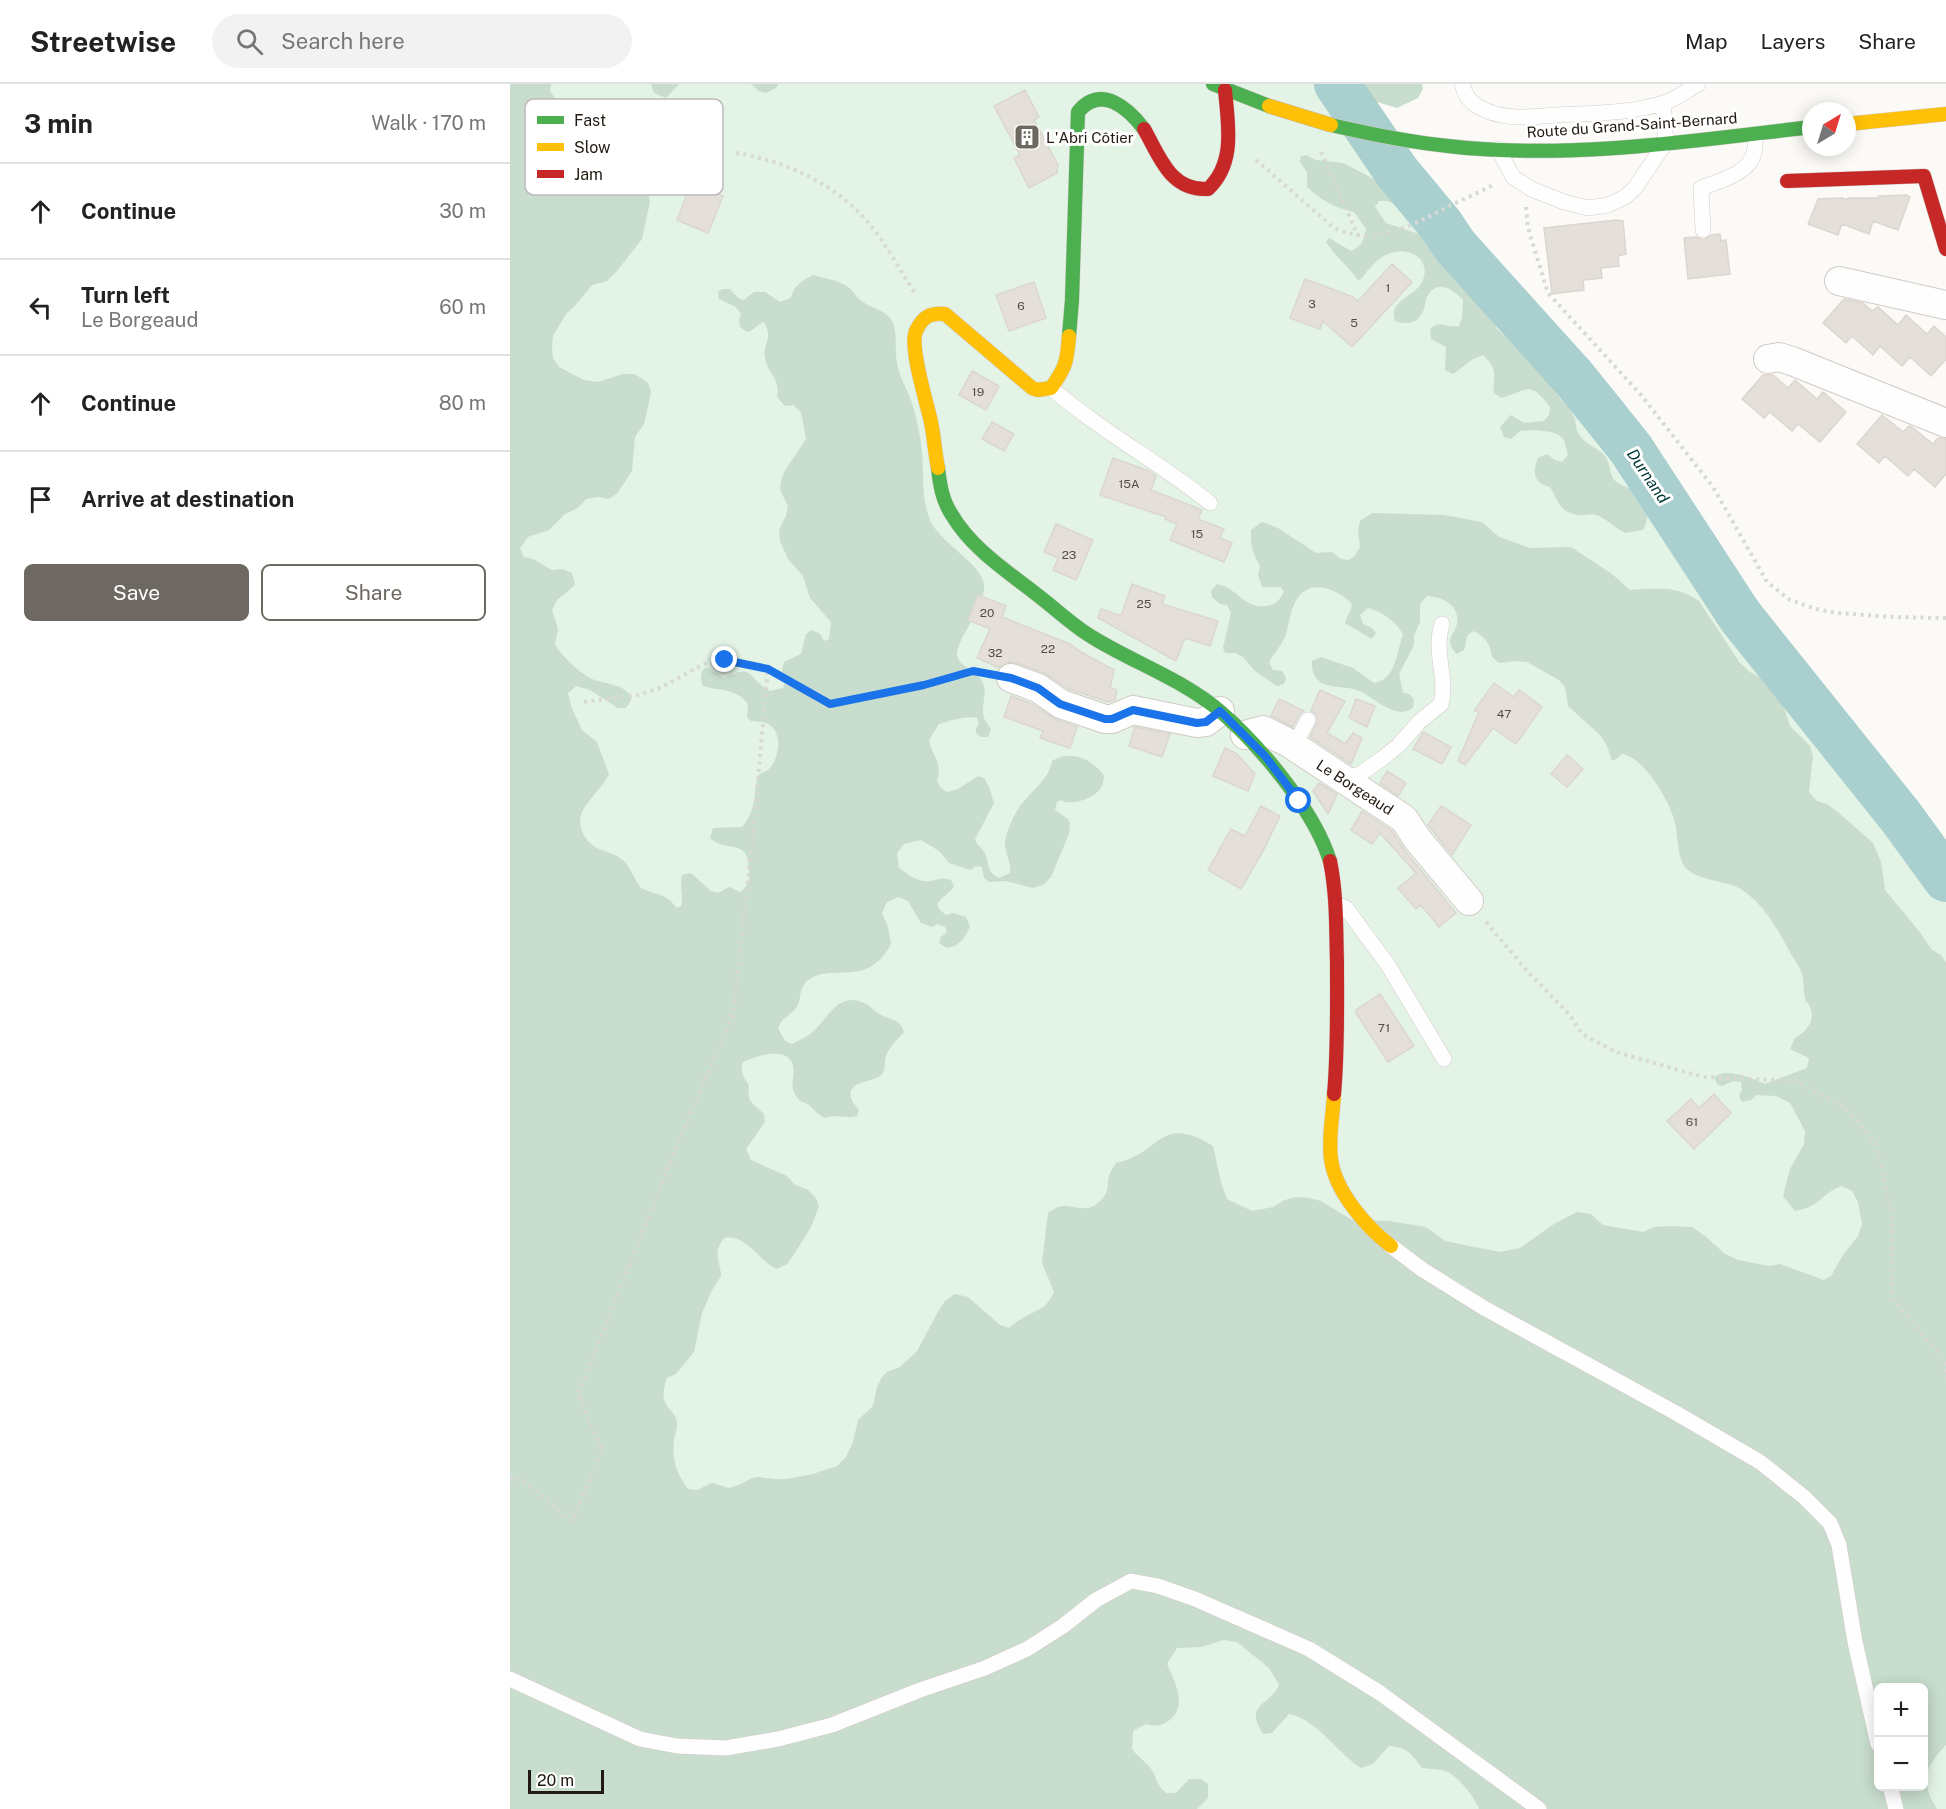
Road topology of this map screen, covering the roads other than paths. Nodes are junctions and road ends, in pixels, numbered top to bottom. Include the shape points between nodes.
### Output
1 (1462, 84) edge
2 (1698, 84) edge
3 (1219, 87) edge
4 (1663, 103) junction
5 (1946, 114) edge
6 (1856, 123) edge
7 (1802, 129) edge
8 (1755, 134) junction
9 (1666, 142) junction
10 (1498, 149) junction
11 (1787, 181) dead end
12 (1703, 230) dead end
13 (1946, 249) edge
14 (1839, 281) dead end
15 (1946, 304) edge
16 (1768, 359) dead end
17 (1051, 388) junction
18 (1946, 423) edge
19 (1210, 503) dead end
20 (1442, 624) dead end
21 (1011, 678) road end
22 (1220, 711) junction
23 (1308, 720) dead end
24 (1245, 735) junction
25 (1294, 746) junction
26 (1345, 779) junction
27 (1469, 901) road end
28 (1335, 903) junction
29 (1444, 1059) dead end
30 (1391, 1246) joint
31 (510, 1679) edge
32 (1876, 1737) edge
33 (1891, 1791) edge
34 (1539, 1809) edge
35 (1896, 1809) edge

1 - 4 lane via 1467,98 1479,107 1525,118 1625,112
2 - 4 lane
3 - 10 street, Route du Grand-Saint-Bernard, bridge via 1368,135 1432,145
3 - 17 street via 1228,136 1226,162 1219,178 1208,189 1193,189 1173,177 1126,109 1108,100 1093,100 1082,106 1077,118 1067,361
4 - 9 lane
5 - 6 street
7 - 8 street, Route du Grand-Saint-Bernard
8 - 9 street, Route du Grand-Saint-Bernard
8 - 12 lane via 1755,152 1747,166 1701,188
9 - 10 street, Route du Grand-Saint-Bernard
9 - 10 lane via 1625,197 1588,208 1531,189 1513,177
11 - 13 street via 1924,176
14 - 15 street
16 - 18 street via 1792,361
17 - 19 lane
17 - 22 street via 1032,388 945,314 927,316 915,332 914,348 942,497 968,537 1090,636
20 - 26 lane via 1438,645 1443,684 1441,704 1383,759
21 - 22 street via 1038,688 1060,704 1105,719 1133,710 1197,723 1206,722
22 - 24 street
23 - 25 lane
24 - 25 street, Le Borgeaud via 1263,730
24 - 28 street via 1282,776 1312,822 1329,859
25 - 26 street, Le Borgeaud
26 - 27 street, Le Borgeaud via 1404,819
28 - 29 lane via 1346,908 1388,965
28 - 30 street via 1331,1162 1356,1211
30 - 32 lane via 1484,1308 1760,1462 1804,1497 1830,1524 1839,1545
31 - 34 lane via 640,1739 677,1746 726,1748 832,1725 985,1668 1027,1649 1096,1600 1131,1581 1195,1599 1309,1649 1380,1693
33 - 35 lane

